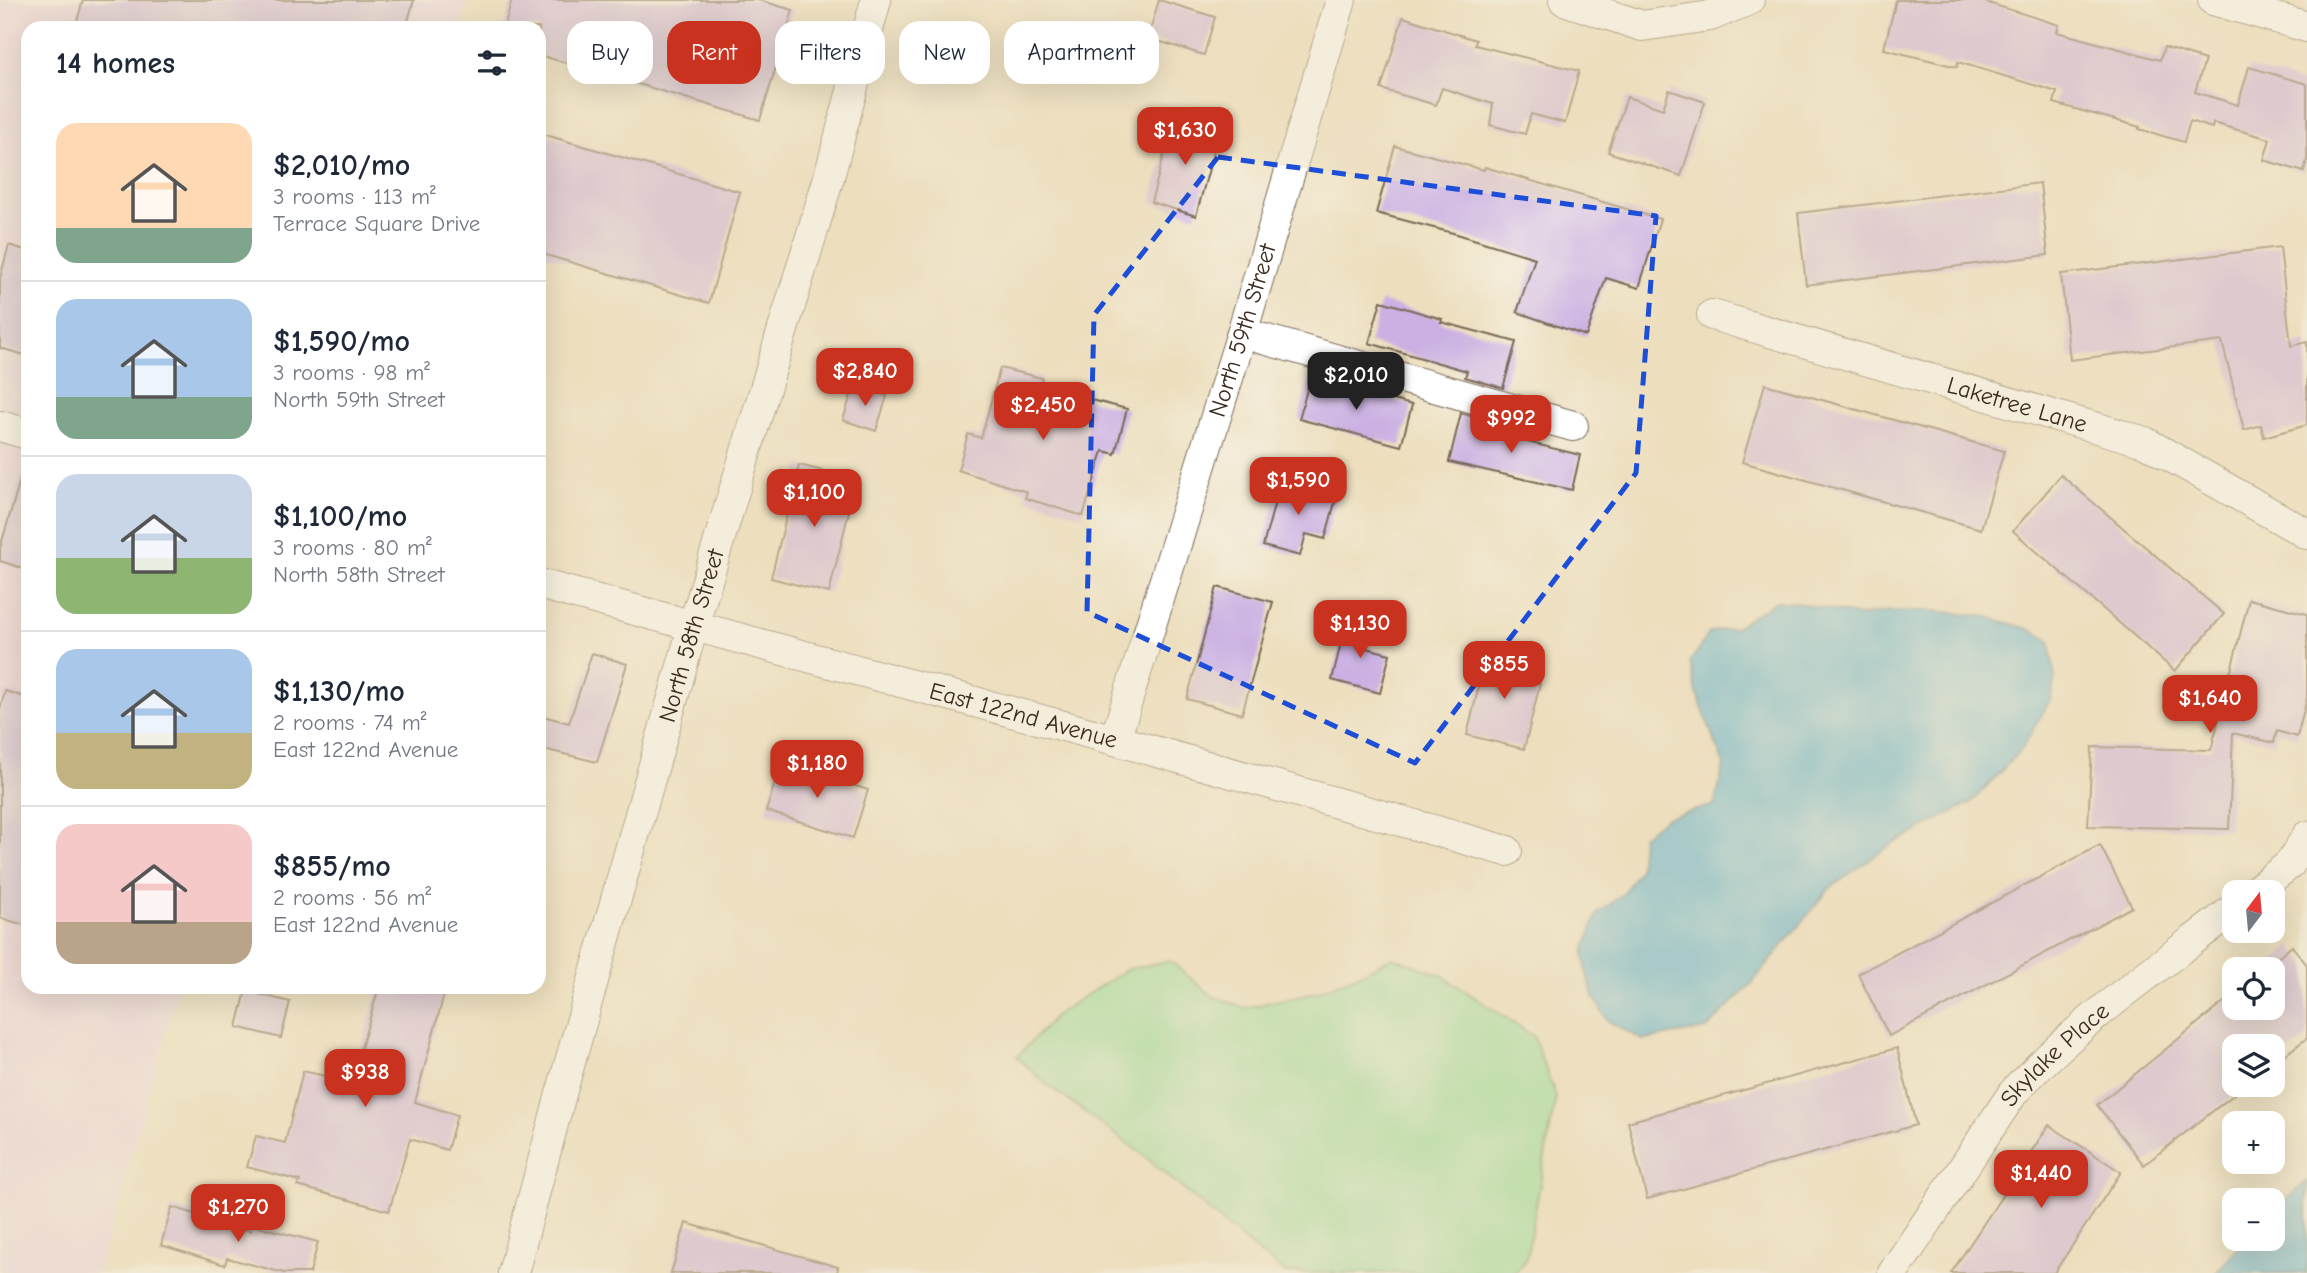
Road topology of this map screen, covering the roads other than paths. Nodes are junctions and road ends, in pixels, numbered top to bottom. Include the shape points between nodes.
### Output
1 (876, 0) edge
2 (1340, 0) edge
3 (1564, 0) edge
4 (1749, 0) edge
5 (2213, 0) edge
6 (2307, 27) edge
7 (1712, 315) dead end
8 (1242, 333) junction
9 (0, 426) edge
10 (1573, 426) dead end
11 (21, 432) edge
12 (2307, 534) edge
13 (546, 586) edge
14 (693, 627) junction
15 (1115, 740) junction
16 (2307, 836) edge
17 (1507, 851) dead end
18 (2269, 880) edge
19 (2222, 918) edge
20 (513, 1273) edge
21 (1893, 1273) edge

1 - 14 street, North 58th Street via 829,177
2 - 8 street, North 59th Street
3 - 4 street via 1642,26 1710,16
5 - 6 street
7 - 12 street, Laketree Lane via 2145,442
8 - 10 street
8 - 15 street, North 59th Street
9 - 11 street
13 - 14 street, East 122nd Avenue
14 - 15 street, East 122nd Avenue
14 - 20 street, North 58th Street
15 - 17 street, East 122nd Avenue
16 - 18 street via 2290,864
19 - 21 street, Skylake Place via 2035,1069 2012,1094

